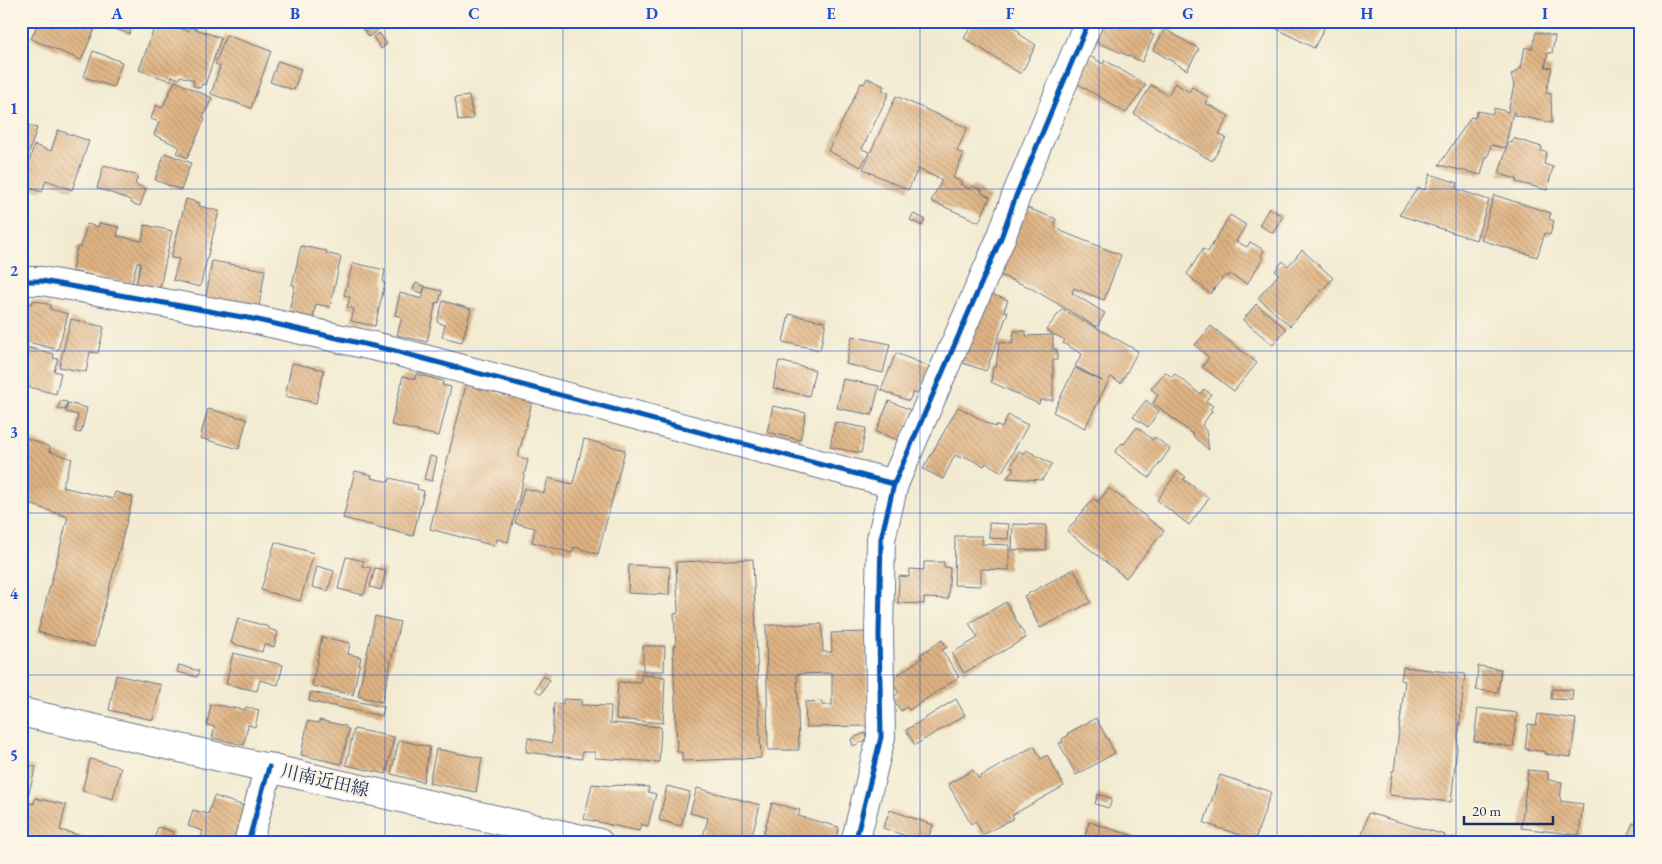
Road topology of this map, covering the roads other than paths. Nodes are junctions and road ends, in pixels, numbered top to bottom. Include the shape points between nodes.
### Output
1 (1090, 21) edge
2 (21, 282) edge
3 (894, 484) junction
4 (21, 712) edge
5 (269, 767) junction
6 (248, 843) edge
7 (599, 843) edge
8 (855, 843) edge

1 - 3 street via 1001,238
2 - 3 street via 42,281 253,319 395,350
3 - 8 street via 881,539 881,737
4 - 5 street, 川南近田線
5 - 6 street
5 - 7 street, 川南近田線

